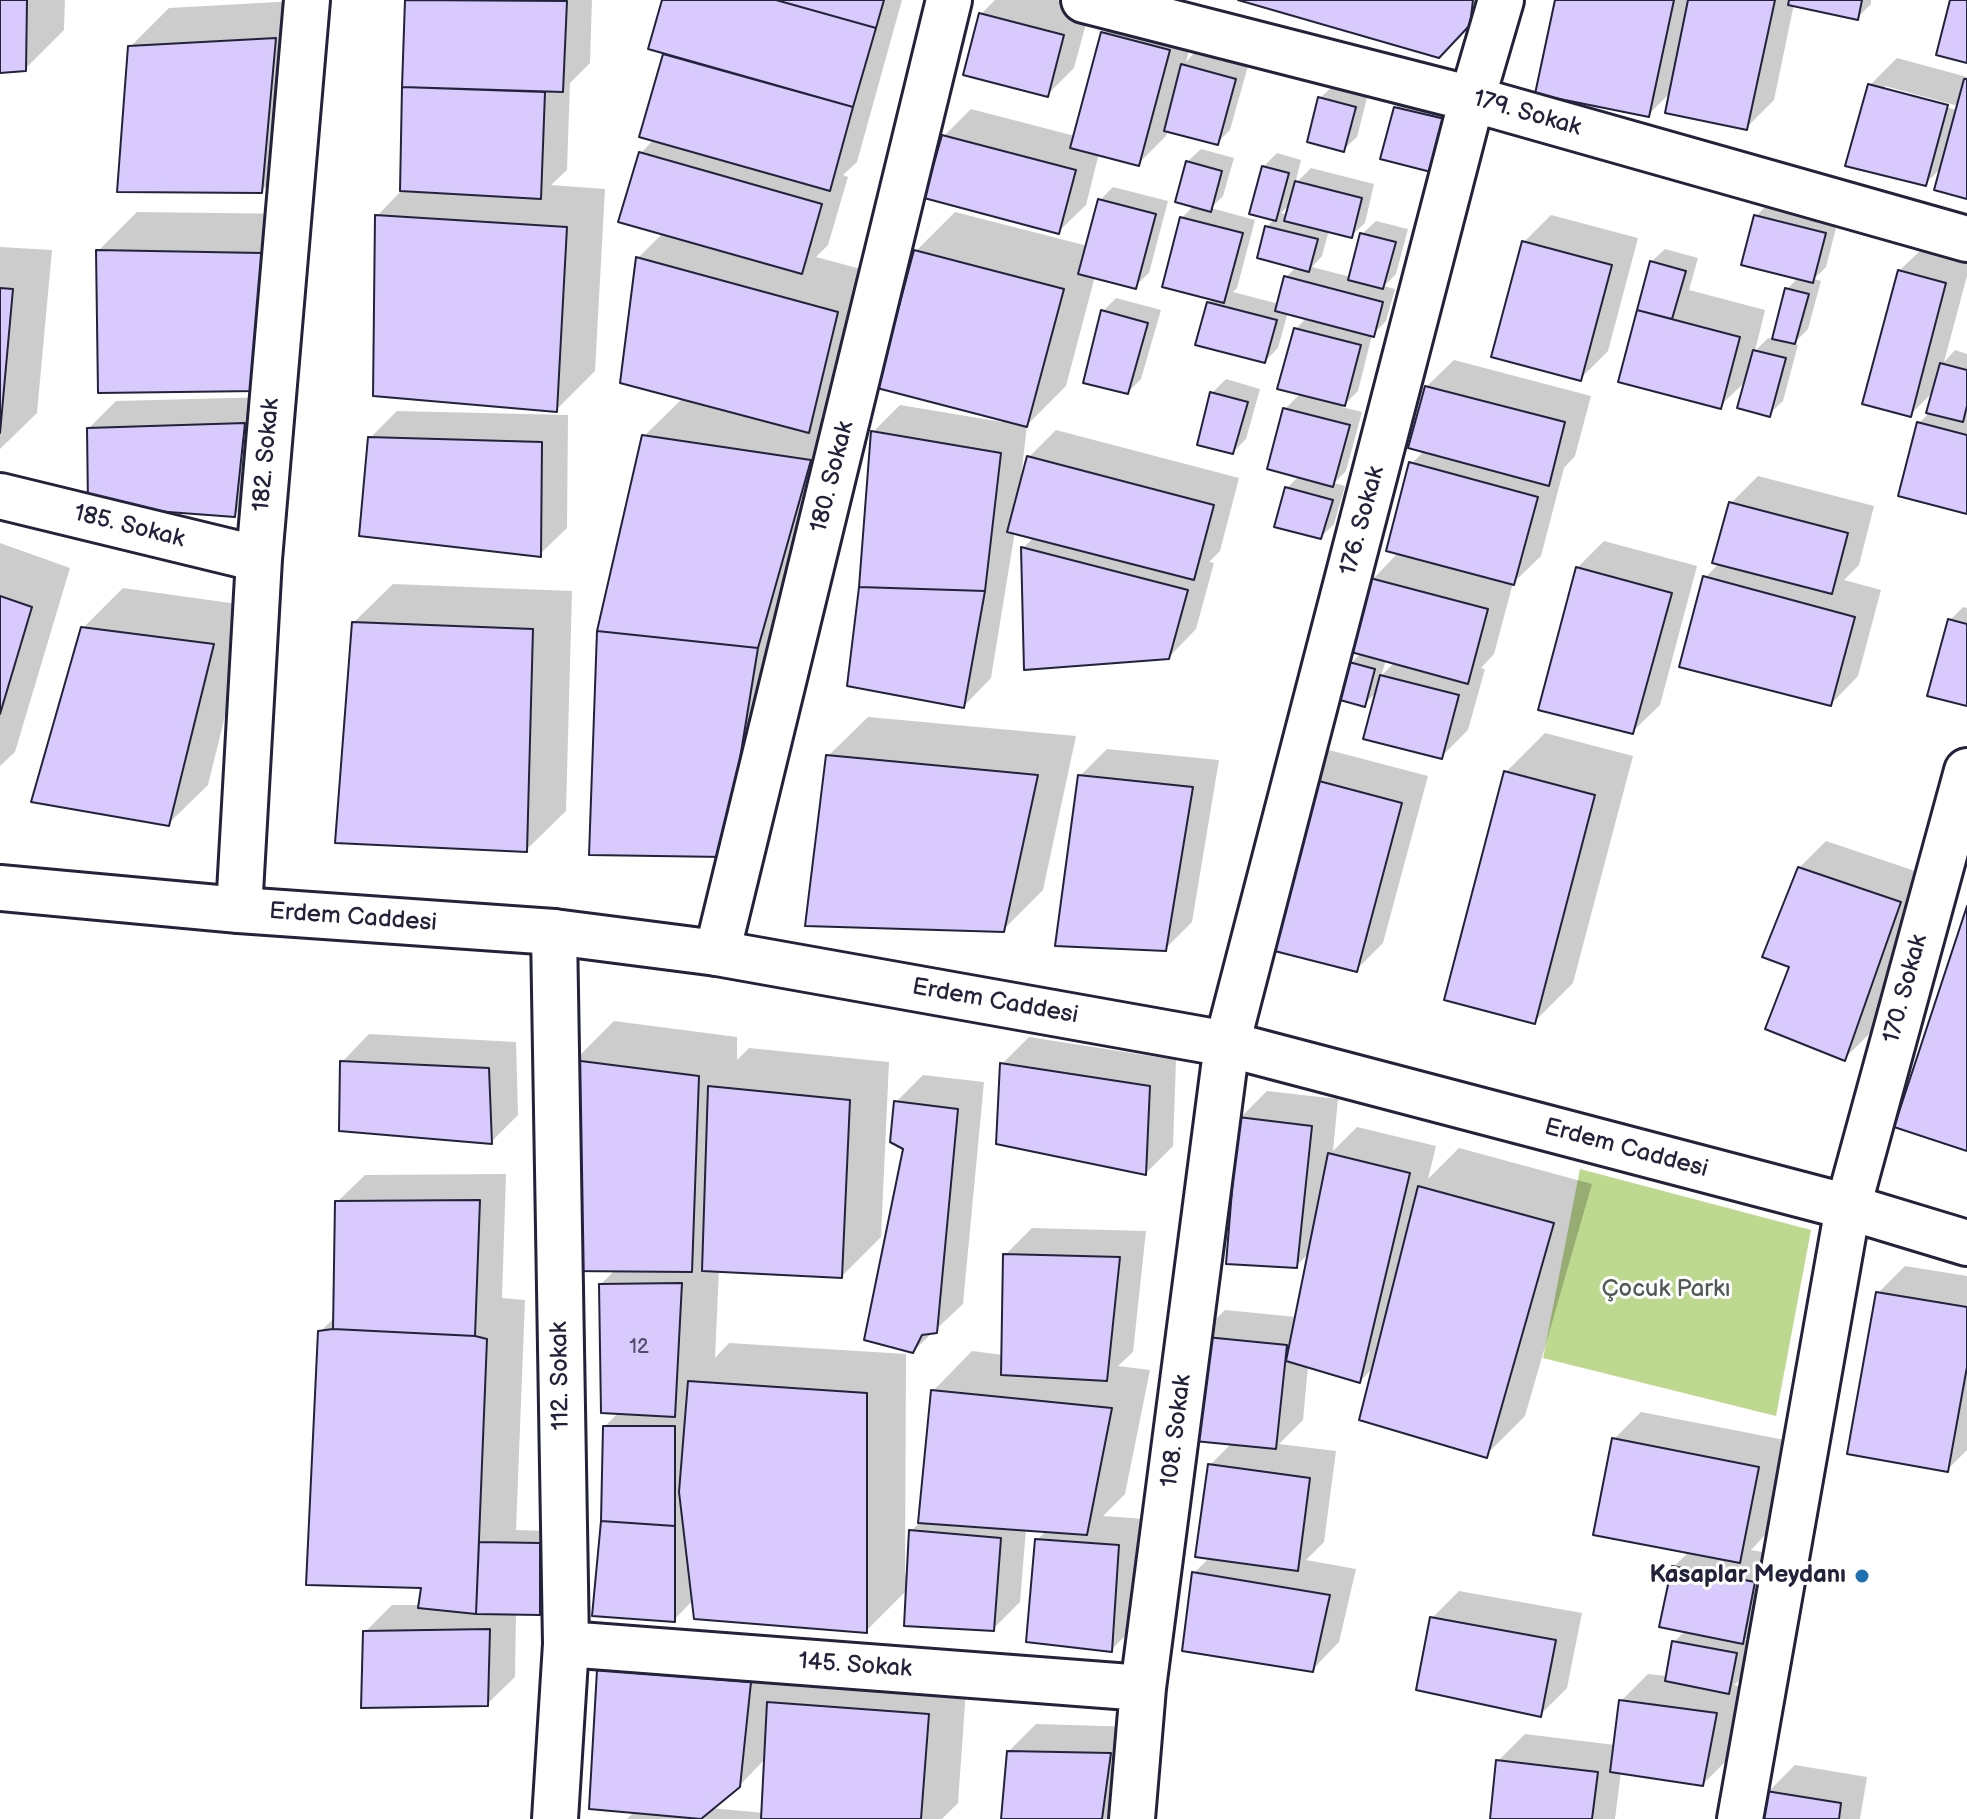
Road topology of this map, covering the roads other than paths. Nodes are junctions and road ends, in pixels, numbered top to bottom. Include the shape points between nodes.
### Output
1 (307, 0) edge
2 (949, 0) edge
3 (1084, 0) edge
4 (1501, 0) edge
5 (1472, 99) junction
6 (1967, 239) edge
7 (0, 496) edge
8 (259, 559) junction
9 (1967, 771) edge
10 (0, 888) edge
11 (239, 910) junction
12 (554, 932) junction
13 (717, 953) junction
14 (1227, 1044) junction
15 (1848, 1207) junction
16 (1967, 1243) edge
17 (566, 1644) junction
18 (1143, 1688) junction
19 (555, 1819) edge
20 (1132, 1819) edge
21 (1740, 1819) edge

1 - 8 street, 182. Sokak
2 - 13 street, 180. Sokak
3 - 5 street, 179. Sokak
4 - 5 street, 176. Sokak
5 - 6 street, 179. Sokak
5 - 14 street, 176. Sokak
7 - 8 street, 185. Sokak
8 - 11 street, 182. Sokak
9 - 15 street, 170. Sokak
10 - 11 street, Erdem Caddesi
11 - 12 street, Erdem Caddesi
12 - 13 street, Erdem Caddesi
12 - 17 street, 112. Sokak
13 - 14 street, Erdem Caddesi
14 - 15 street, Erdem Caddesi
14 - 18 street, 108. Sokak
15 - 16 street, Erdem Caddesi
15 - 21 street, 170. Sokak
17 - 18 street, 145. Sokak
17 - 19 street, 112. Sokak
18 - 20 street, 108. Sokak

